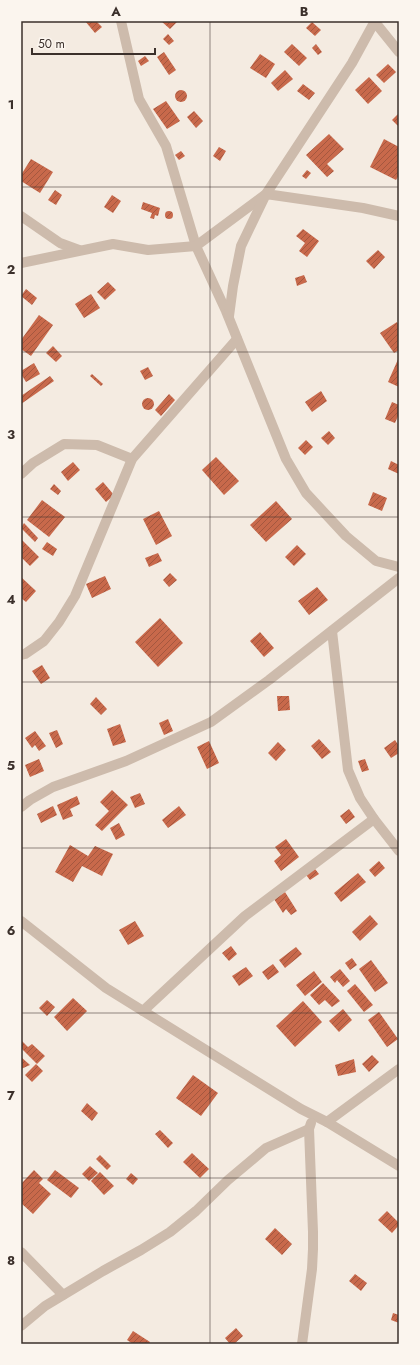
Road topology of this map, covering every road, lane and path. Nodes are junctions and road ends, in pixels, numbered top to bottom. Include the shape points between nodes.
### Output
1 (121, 21) edge
2 (374, 21) edge
3 (399, 52) edge
4 (266, 194) junction
5 (21, 216) edge
6 (399, 216) edge
7 (196, 246) junction
8 (79, 250) junction
9 (21, 263) edge
10 (228, 318) junction
11 (237, 339) junction
12 (132, 459) junction
13 (21, 474) edge
14 (399, 567) edge
15 (399, 578) edge
16 (332, 631) junction
17 (21, 656) edge
18 (21, 807) edge
19 (374, 819) junction
20 (399, 852) edge
21 (21, 921) edge
22 (143, 1011) junction
23 (399, 1069) edge
24 (314, 1116) junction
25 (328, 1122) junction
26 (310, 1129) junction
27 (399, 1166) edge
28 (21, 1252) edge
29 (63, 1295) junction
30 (21, 1326) edge
31 (302, 1344) edge

1 - 7 street via 139,99 166,146
2 - 3 street
2 - 4 street via 352,64
4 - 6 street via 363,208
4 - 7 street
4 - 10 street via 241,246
5 - 8 street via 60,243
7 - 8 street via 148,250 113,244
7 - 10 street
8 - 9 street
10 - 11 street
11 - 12 street
11 - 14 street via 286,459 306,493 346,536 376,561
12 - 13 street via 97,445 64,444 33,463
12 - 17 street via 75,596 44,641
15 - 16 street
16 - 18 street via 211,722 126,761 53,787
16 - 19 street via 348,770 360,798
19 - 20 street
19 - 22 street via 244,916
21 - 22 street via 106,988
22 - 24 street
23 - 25 street
24 - 25 street
24 - 26 street
25 - 27 street
26 - 29 street via 266,1148 170,1232
26 - 31 street via 313,1256
28 - 29 street
29 - 30 street

